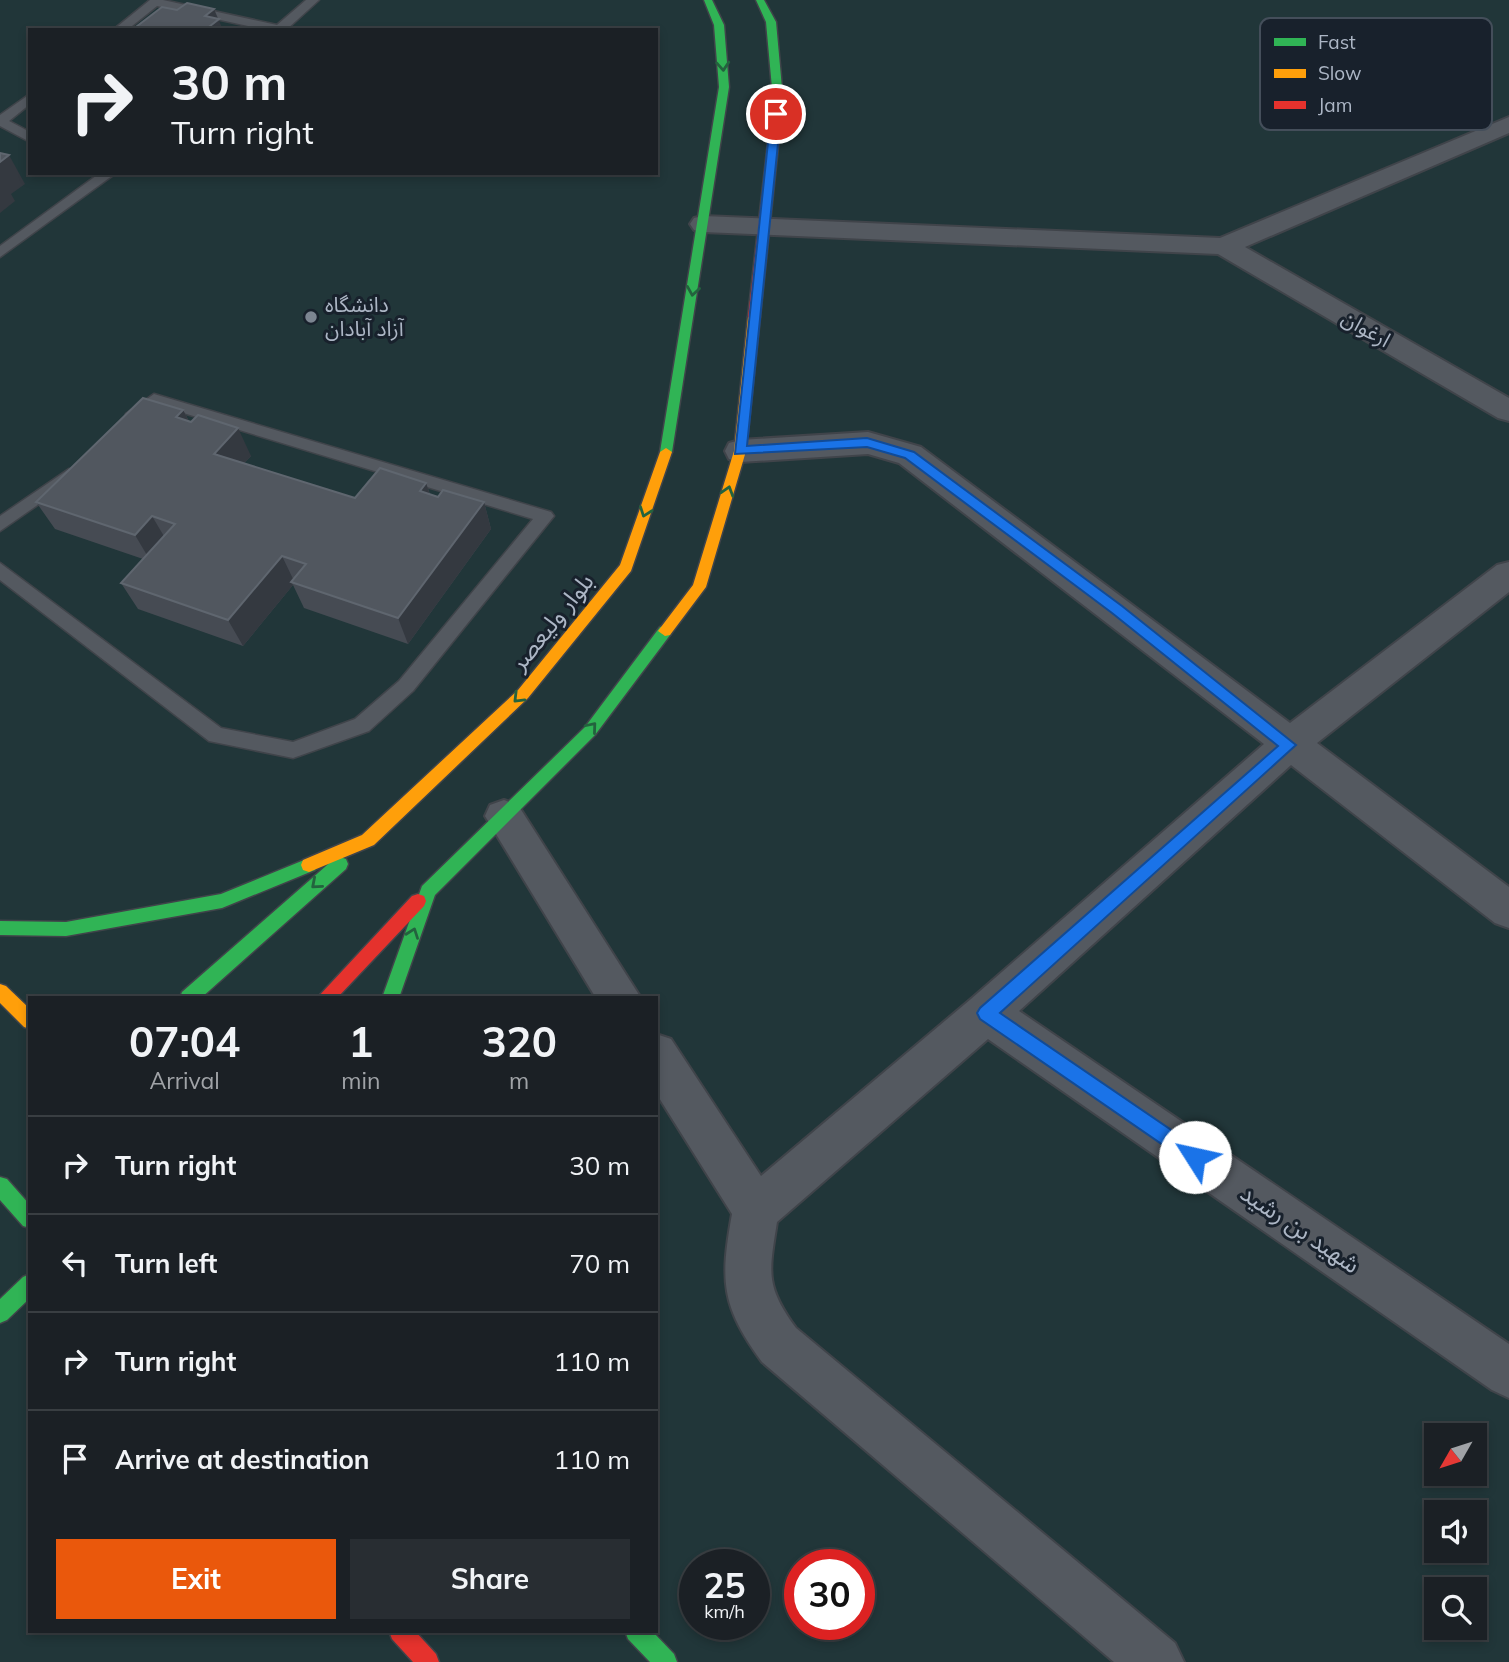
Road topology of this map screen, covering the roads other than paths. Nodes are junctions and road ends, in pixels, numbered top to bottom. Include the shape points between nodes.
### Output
1 (313, 0) edge
2 (708, 0) edge
3 (760, 0) edge
4 (156, 1) edge
5 (122, 28) edge
6 (275, 28) edge
7 (280, 28) edge
8 (28, 100) edge
9 (0, 121) edge
10 (1509, 124) edge
11 (28, 137) edge
12 (106, 175) edge
13 (703, 224) junction
14 (764, 224) junction
15 (1224, 246) junction
16 (0, 253) edge
17 (1509, 411) edge
18 (114, 434) edge
19 (740, 451) junction
20 (85, 461) edge
21 (0, 525) edge
22 (0, 570) edge
23 (1509, 574) edge
24 (1288, 745) junction
25 (504, 816) junction
26 (368, 840) junction
27 (428, 891) junction
28 (1509, 910) edge
29 (0, 928) edge
30 (0, 992) edge
31 (190, 996) edge
32 (327, 996) edge
33 (391, 996) edge
34 (619, 996) edge
35 (986, 1013) junction
36 (28, 1019) edge
37 (658, 1057) edge
38 (0, 1186) edge
39 (756, 1210) junction
40 (28, 1217) edge
41 (28, 1286) edge
42 (0, 1313) edge
43 (1509, 1373) edge
44 (402, 1633) edge
45 (638, 1633) edge
46 (428, 1662) edge
47 (666, 1662) edge
48 (1156, 1662) edge

1 - 7 lane
2 -> 13 street, بلوار ولیعصر via 719,25 724,87
3 - 14 street via 771,22 779,87
4 - 5 lane
4 - 6 lane
8 - 9 lane
9 - 11 lane
10 - 15 street
12 - 16 lane
13 - 14 street
13 -> 26 street, بلوار ولیعصر via 669,444 626,567 523,694
14 - 15 street
14 - 19 street
15 - 17 street, ارغوان
18 - 22 lane via 154,399 545,516 406,686 362,725 293,750 216,735
19 - 24 street via 867,443 910,455
25 -> 19 street via 590,731 699,587
20 - 21 lane
23 - 24 street
24 - 28 street
24 - 35 street
25 - 27 street
25 - 34 street
26 - 29 street, بلوار ولیعصر via 222,901 66,929
26 -> 31 street
27 - 32 street
33 -> 27 street
30 - 36 street
35 - 39 street
35 - 43 street, شهید بن رشید
37 - 39 street
38 - 40 street
39 - 48 street via 745,1277 756,1316 779,1345
41 - 42 street
44 - 46 street
45 - 47 street

